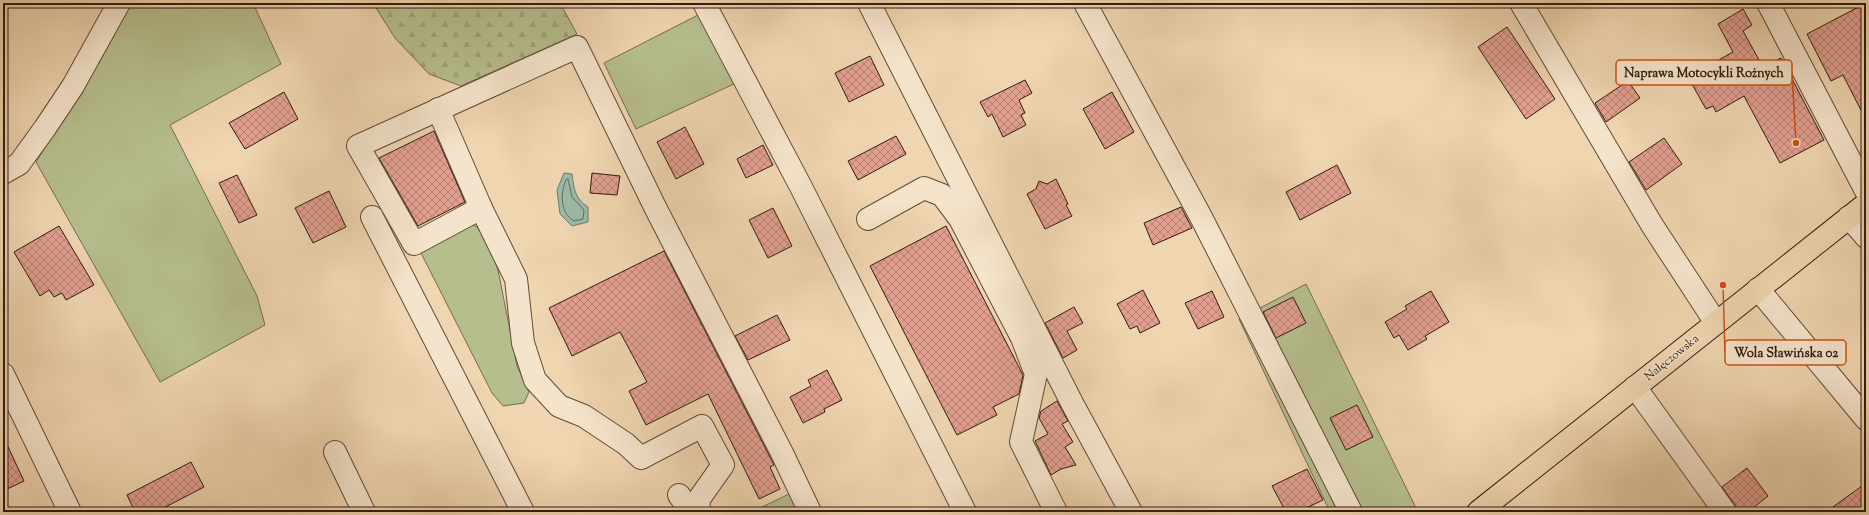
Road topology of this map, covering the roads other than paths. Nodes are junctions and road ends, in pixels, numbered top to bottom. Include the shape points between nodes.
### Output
1 (119, 3) edge
2 (704, 3) edge
3 (869, 3) edge
4 (1084, 3) edge
5 (1521, 3) edge
6 (1768, 3) edge
7 (438, 109) junction
8 (3, 173) edge
9 (1866, 190) edge
10 (1866, 204) edge
11 (481, 208) junction
12 (372, 217) dead end
13 (1849, 217) junction
14 (868, 219) dead end
15 (1866, 237) edge
16 (1758, 289) junction
17 (1716, 322) junction
18 (3, 374) edge
19 (1635, 387) junction
20 (1866, 420) edge
21 (335, 452) dead end
22 (1484, 510) edge
23 (70, 512) edge
24 (364, 512) edge
25 (523, 512) edge
26 (698, 512) edge
27 (810, 512) edge
28 (965, 512) edge
29 (1056, 512) edge
30 (1131, 512) edge
31 (1351, 512) edge
32 (1725, 512) edge

1 - 8 street via 73,86 45,128 19,164
2 - 28 street via 807,199
3 - 30 street via 1072,402
4 - 31 street via 1201,217
5 - 17 street via 1652,225
6 - 9 street
7 - 11 street
7 - 11 street via 358,146 414,244
7 - 27 street via 577,47
10 - 13 main road, Nałęczowska
11 - 26 street via 516,279 523,343 535,380 560,406 584,416 642,458 702,426 723,465 699,499
12 - 25 street
13 - 15 street
13 - 16 main road, Nałęczowska
14 - 29 street via 924,188 942,195 960,219 1022,338 1036,374 1021,442
16 - 17 main road, Nałęczowska
16 - 20 street
17 - 19 main road, Nałęczowska
18 - 23 street
19 - 22 main road, Nałęczowska
19 - 32 street
21 - 24 street

